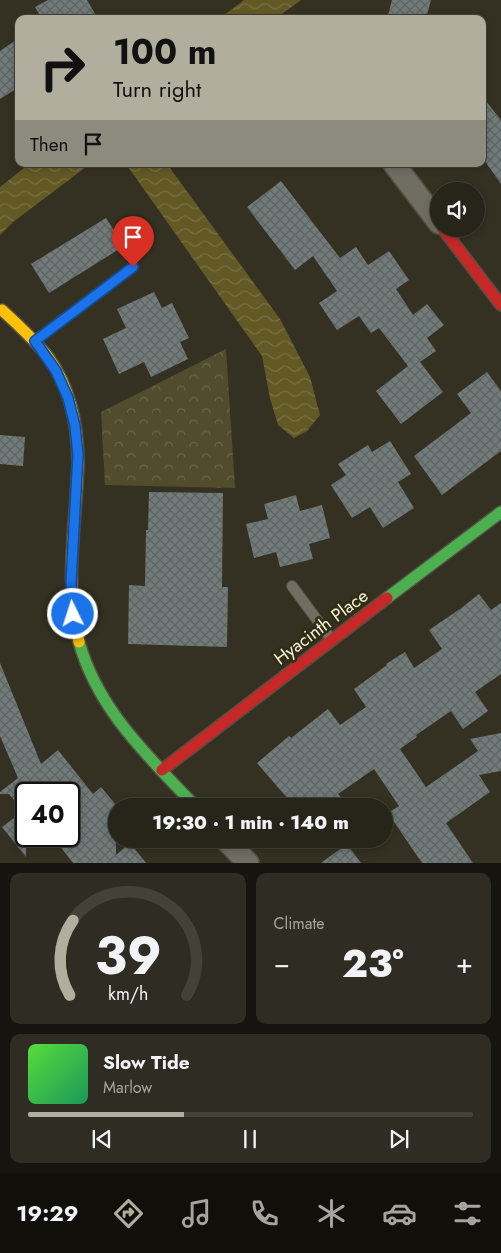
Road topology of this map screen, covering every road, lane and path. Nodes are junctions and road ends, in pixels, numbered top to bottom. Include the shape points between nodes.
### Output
1 (396, 167) edge
2 (430, 211) edge
3 (449, 237) edge
4 (133, 267) dead end
5 (501, 305) edge
6 (2, 310) dead end
7 (35, 341) junction
8 (501, 512) edge
9 (292, 586) dead end
10 (332, 641) junction
11 (162, 770) junction
12 (188, 798) edge
13 (234, 848) edge
14 (248, 863) edge

1 - 2 street
3 - 5 street
4 - 7 lane
6 - 7 street
7 - 11 street via 56,371 68,398 75,426 78,455 71,582 80,646 107,705
8 - 10 street, Hyacinth Place
9 - 10 lane
10 - 11 street, Hyacinth Place
11 - 12 street
13 - 14 street

